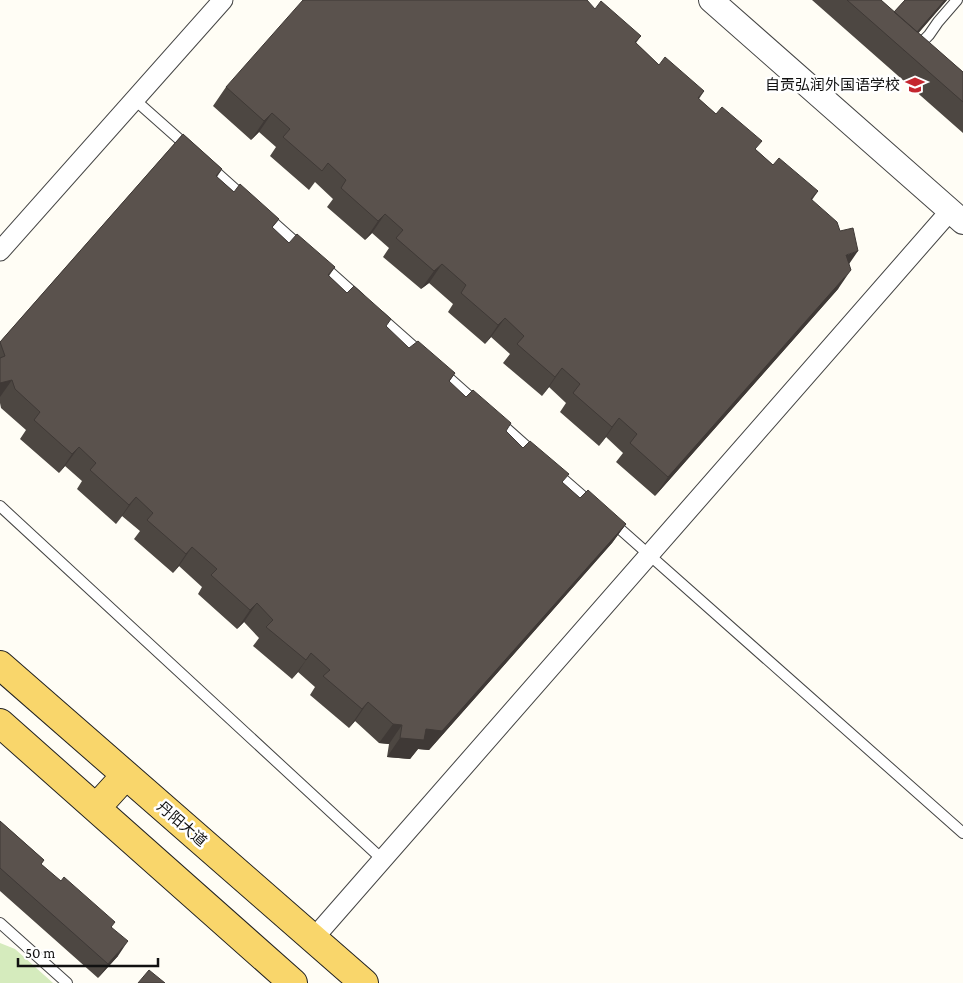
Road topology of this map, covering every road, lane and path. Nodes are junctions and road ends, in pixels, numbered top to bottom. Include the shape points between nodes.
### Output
1 (223, 0) edge
2 (711, 0) edge
3 (957, 0) edge
4 (906, 33) edge
5 (135, 100) junction
6 (957, 216) edge
7 (0, 251) edge
8 (0, 506) edge
9 (650, 556) junction
10 (0, 665) edge
11 (1, 727) edge
12 (126, 775) junction
13 (96, 808) junction
14 (963, 833) edge
15 (383, 860) junction
16 (0, 923) edge
17 (313, 939) junction
18 (67, 983) edge
19 (293, 983) edge
20 (364, 983) edge

1 - 5 street
2 - 6 street
3 - 4 lane via 924,40 912,39
5 - 7 street
5 - 9 lane
6 - 9 street
8 - 15 lane
9 - 14 lane
9 - 15 street
10 - 12 main road, 丹阳大道
11 - 13 main road
12 - 13 main road
12 - 17 main road, 丹阳大道
13 - 19 main road
15 - 17 street
16 - 18 lane
17 - 20 main road, 丹阳大道

